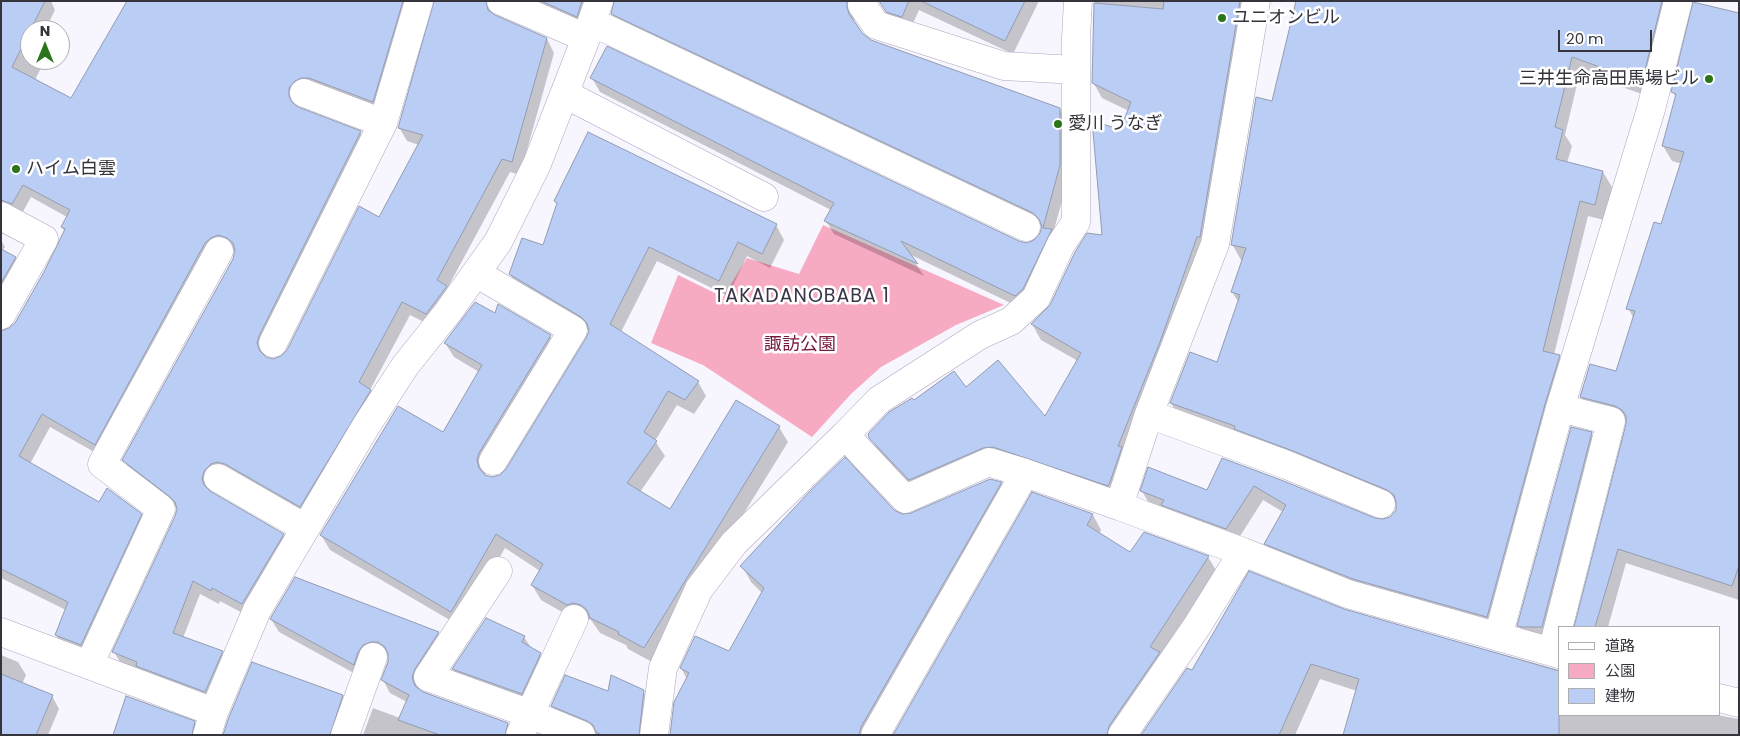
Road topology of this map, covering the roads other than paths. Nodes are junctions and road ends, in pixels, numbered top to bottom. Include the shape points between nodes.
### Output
1 (419, 1) edge
2 (501, 1) edge
3 (864, 1) edge
4 (1078, 1) edge
5 (1256, 1) edge
6 (1678, 1) edge
7 (592, 21) edge
8 (1076, 70) junction
9 (304, 93) dead end
10 (564, 94) junction
11 (383, 123) junction
12 (764, 197) dead end
13 (1, 216) edge
14 (1026, 227) dead end
15 (219, 251) dead end
16 (476, 272) junction
17 (1, 315) edge
18 (273, 343) dead end
19 (1560, 408) junction
20 (1149, 414) junction
21 (845, 435) junction
22 (493, 461) dead end
23 (1026, 473) junction
24 (218, 478) dead end
25 (1381, 504) dead end
26 (1119, 506) junction
27 (305, 528) junction
28 (1242, 552) junction
29 (498, 571) dead end
30 (574, 619) dead end
31 (1562, 626) edge
32 (1, 632) edge
33 (1498, 637) junction
34 (1558, 641) edge
35 (1555, 653) edge
36 (373, 657) dead end
37 (89, 666) junction
38 (1720, 698) edge
39 (1739, 703) edge
40 (211, 723) edge
41 (525, 724) edge
42 (345, 735) edge
43 (581, 735) edge
44 (654, 735) edge
45 (875, 735) edge
46 (1122, 735) edge

1 - 11 street
2 - 7 street
3 - 8 street via 862,5 876,25 976,58 1004,66
4 - 8 street
5 - 20 street via 1215,244
6 - 19 street via 1651,109
7 - 10 street
7 - 14 street
8 - 21 street via 1076,222 1061,244 1036,298 1010,321 980,335 880,400
9 - 11 street
10 - 12 street
10 - 16 street via 533,173 498,242
11 - 18 street
13 - 17 street via 44,239
15 - 37 street via 102,464 162,509
16 - 22 street via 574,330
16 - 27 street via 405,366
19 - 31 street via 1611,421
19 - 33 street
20 - 25 street via 1287,464
20 - 26 street
21 - 23 street via 905,499 989,462
21 - 44 street via 734,543 699,589 663,668
23 - 26 street
23 - 45 street
24 - 27 street
26 - 28 street
27 - 40 street via 257,610
28 - 33 street via 1348,594
28 - 46 street via 1197,626
29 - 41 street via 428,677
30 - 41 street
32 - 37 street
33 - 35 street
34 - 35 street
36 - 42 street
37 - 40 street
38 - 39 street
41 - 43 street

